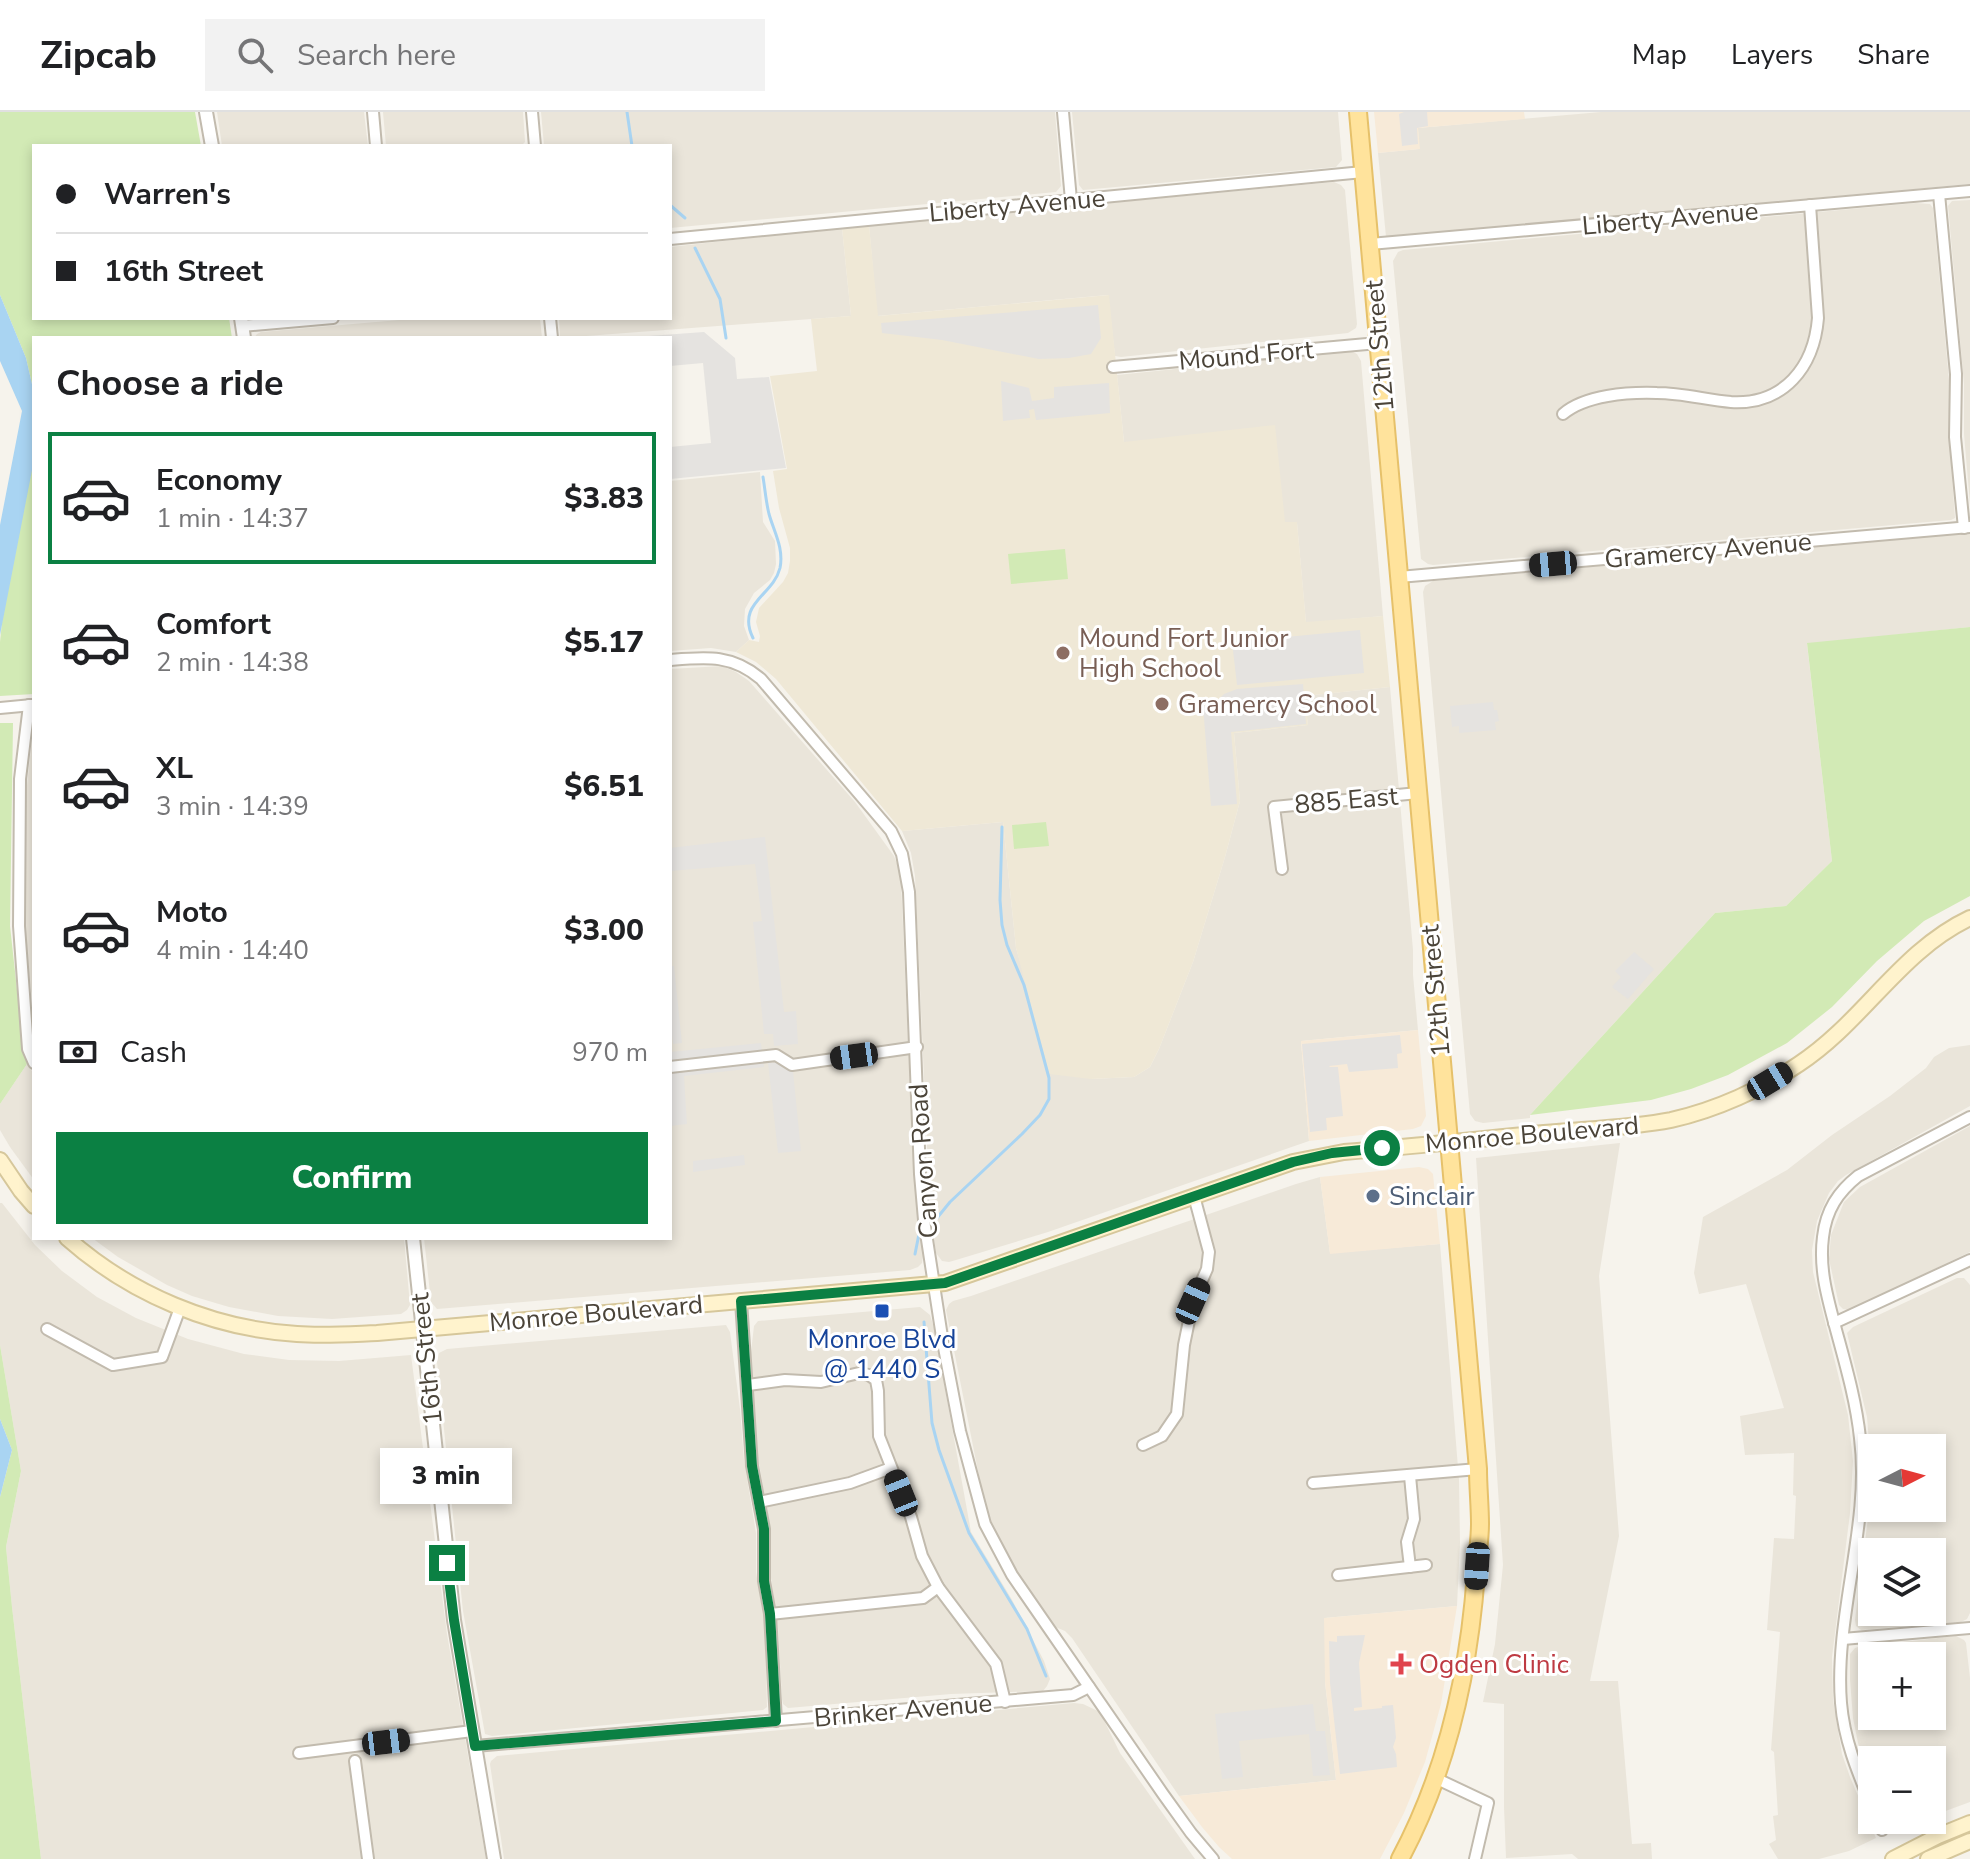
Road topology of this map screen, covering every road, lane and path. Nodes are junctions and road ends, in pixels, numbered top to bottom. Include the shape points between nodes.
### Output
1 (206, 112) edge
2 (373, 112) edge
3 (532, 112) edge
4 (1063, 112) edge
5 (1358, 112) edge
6 (212, 144) edge
7 (376, 144) edge
8 (535, 144) edge
9 (1363, 172) junction
10 (1970, 191) edge
11 (1939, 194) junction
12 (1071, 200) junction
13 (1810, 205) junction
14 (672, 239) edge
15 (1370, 244) junction
16 (313, 320) edge
17 (242, 327) edge
18 (1378, 343) junction
19 (1113, 367) dead end
20 (1563, 414) dead end
21 (1967, 527) edge
22 (1399, 577) junction
23 (672, 660) edge
24 (32, 705) edge
25 (1, 708) edge
26 (1418, 793) junction
27 (1282, 869) dead end
28 (1970, 918) edge
29 (917, 1047) junction
30 (32, 1058) edge
31 (672, 1067) edge
32 (1970, 1117) edge
33 (1448, 1143) junction
34 (0, 1160) edge
35 (1194, 1196) junction
36 (32, 1204) edge
37 (69, 1240) edge
38 (413, 1240) edge
39 (1970, 1260) edge
40 (934, 1284) junction
41 (741, 1301) junction
42 (180, 1308) junction
43 (1834, 1323) junction
44 (47, 1329) dead end
45 (422, 1329) junction
46 (748, 1385) junction
47 (1143, 1445) dead end
48 (891, 1468) junction
49 (1478, 1469) junction
50 (1410, 1476) junction
51 (1313, 1483) dead end
52 (759, 1502) junction
53 (1426, 1565) dead end
54 (1410, 1567) junction
55 (1338, 1575) dead end
56 (938, 1587) junction
57 (770, 1614) junction
58 (1970, 1628) edge
59 (1843, 1639) junction
60 (1089, 1687) junction
61 (1005, 1702) junction
62 (776, 1721) junction
63 (472, 1731) junction
64 (475, 1746) junction
65 (299, 1753) dead end
66 (355, 1761) dead end
67 (1858, 1775) edge
68 (1435, 1778) junction
69 (1970, 1823) edge
70 (1970, 1841) edge
71 (368, 1859) edge
72 (494, 1859) edge
73 (1213, 1859) edge
74 (1400, 1859) edge
75 (1475, 1859) edge
76 (1893, 1859) edge
77 (1928, 1859) edge

1 - 6 street
2 - 7 street
3 - 8 street
4 - 12 street
5 - 9 main road, 12th Street
9 - 12 street, Liberty Avenue
9 - 15 main road, 12th Street
10 - 11 street, Liberty Avenue
11 - 13 street, Liberty Avenue
11 - 21 street via 1956,374 1955,437
12 - 14 street, Liberty Avenue
13 - 15 street, Liberty Avenue
13 - 20 street via 1817,334 1803,368 1786,387 1734,402 1659,393 1605,398 1582,402
15 - 18 main road, 12th Street
16 - 17 street
18 - 19 street, Mound Fort
18 - 22 main road, 12th Street
21 - 22 street, Gramercy Avenue
22 - 26 main road, 12th Street
23 - 29 street, Canyon Road via 715,658 750,670 891,831 902,854 909,892
24 - 25 street
24 - 30 street via 20,779 19,926
26 - 27 street, 885 East via 1274,807
26 - 33 main road, 12th Street
28 - 33 main road, Monroe Boulevard via 1922,947 1812,1055 1730,1100 1652,1123
29 - 31 street via 792,1065 776,1055
29 - 40 street, Canyon Road via 920,1174
32 - 43 street via 1843,1188 1823,1235 1825,1290
33 - 35 main road, Monroe Boulevard via 1309,1158
33 - 49 main road, 12th Street
34 - 36 main road
35 - 40 main road, Monroe Boulevard
35 - 47 street via 1209,1252 1207,1269 1193,1301 1177,1414 1162,1436
37 - 42 main road, Monroe Boulevard via 126,1281
38 - 45 street, 16th Street
39 - 43 street
40 - 41 main road, Monroe Boulevard
40 - 60 street, Canyon Road via 960,1431 985,1524 1012,1575
41 - 45 main road, Monroe Boulevard
41 - 46 street
42 - 44 street via 162,1357 139,1361 113,1365
42 - 45 main road, Monroe Boulevard via 251,1329 295,1334
43 - 59 street via 1855,1403 1862,1469
45 - 63 street, 16th Street via 454,1620
46 - 48 street via 869,1375 876,1380 879,1436
46 - 52 street
48 - 52 street via 850,1483
48 - 56 street
49 - 50 street
49 - 68 main road, 12th Street via 1480,1525 1466,1667
50 - 51 street
50 - 54 street
52 - 57 street
53 - 54 street
54 - 55 street
56 - 57 street via 923,1598
56 - 61 street via 996,1664
57 - 62 street
58 - 59 street
59 - 67 street via 1841,1704
60 - 61 street, Brinker Avenue via 1073,1695
60 - 73 street, Canyon Road
61 - 62 street, Brinker Avenue
62 - 64 street, Brinker Avenue
63 - 64 street, 16th Street
63 - 65 street
64 - 72 street, 16th Street
66 - 71 street
68 - 74 main road, 12th Street
68 - 75 street via 1488,1803
69 - 76 main road
70 - 77 main road

